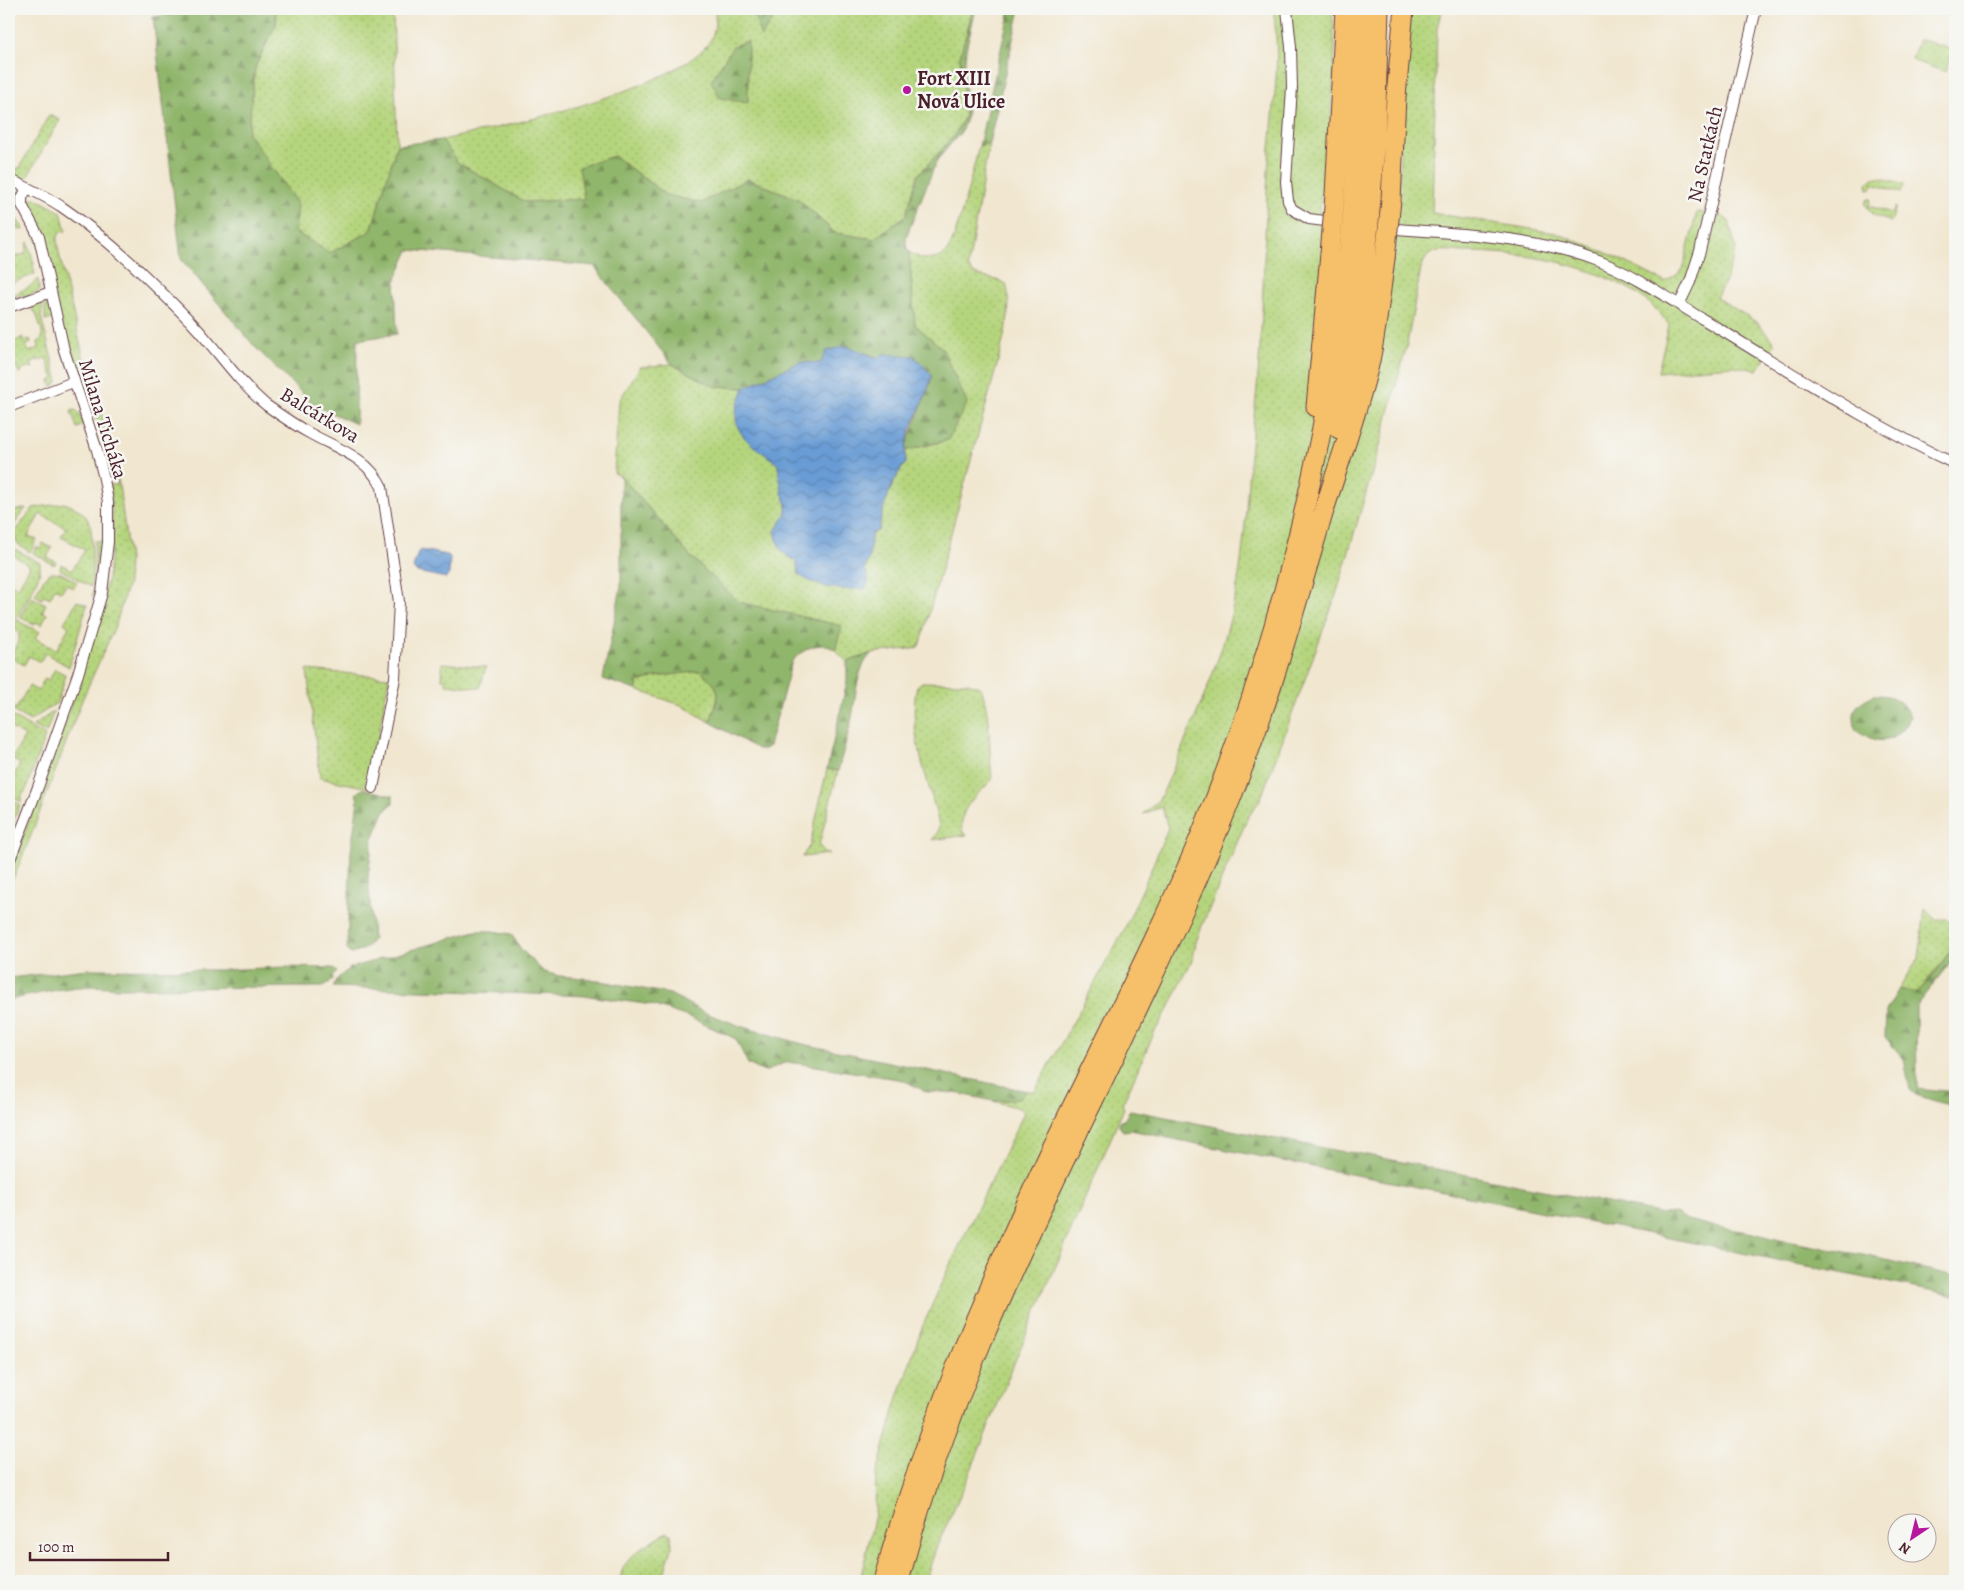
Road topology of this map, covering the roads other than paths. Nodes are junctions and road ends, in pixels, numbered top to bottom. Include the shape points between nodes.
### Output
1 (1288, 9) edge
2 (1338, 9) edge
3 (1345, 9) edge
4 (1361, 9) edge
5 (1378, 9) edge
6 (1396, 9) edge
7 (1404, 9) edge
8 (1756, 9) edge
9 (1396, 97) junction
10 (1341, 102) junction
11 (9, 179) edge
12 (27, 188) junction
13 (1363, 198) junction
14 (1357, 257) junction
15 (51, 292) junction
16 (1679, 305) junction
17 (9, 307) edge
18 (73, 382) junction
19 (9, 407) edge
20 (1955, 464) edge
21 (1306, 510) junction
22 (1317, 533) junction
23 (373, 788) dead end
24 (9, 862) edge
25 (883, 1581) edge
26 (899, 1581) edge

1 - 16 street via 1292,87 1286,193 1292,209 1318,222 1546,245 1613,268
2 - 10 highway
3 - 10 highway
4 - 13 highway
5 - 13 highway via 1376,140
6 - 9 highway
7 - 9 highway
8 - 16 street, Na Statkách via 1700,251
9 - 22 highway, bridge via 1385,259 1368,366
10 - 21 highway, bridge
11 - 12 street, Balcárkova
12 - 15 street, Milana Ticháka via 22,205 39,237
12 - 23 street, Balcárkova via 63,208 142,274 191,322 266,405 310,434 354,455 377,477 382,487 399,602 395,678
13 - 14 highway, bridge
14 - 21 highway
14 - 22 highway via 1352,360
15 - 17 street
15 - 18 street, Milana Ticháka
16 - 20 street via 1866,416
18 - 19 street
18 - 24 street, Milana Ticháka via 97,450 107,494 105,572 95,617 65,714
21 - 25 highway via 1273,632 1201,834 984,1297 932,1426
22 - 26 highway via 1285,643 1240,776 1184,910 993,1314 946,1432

